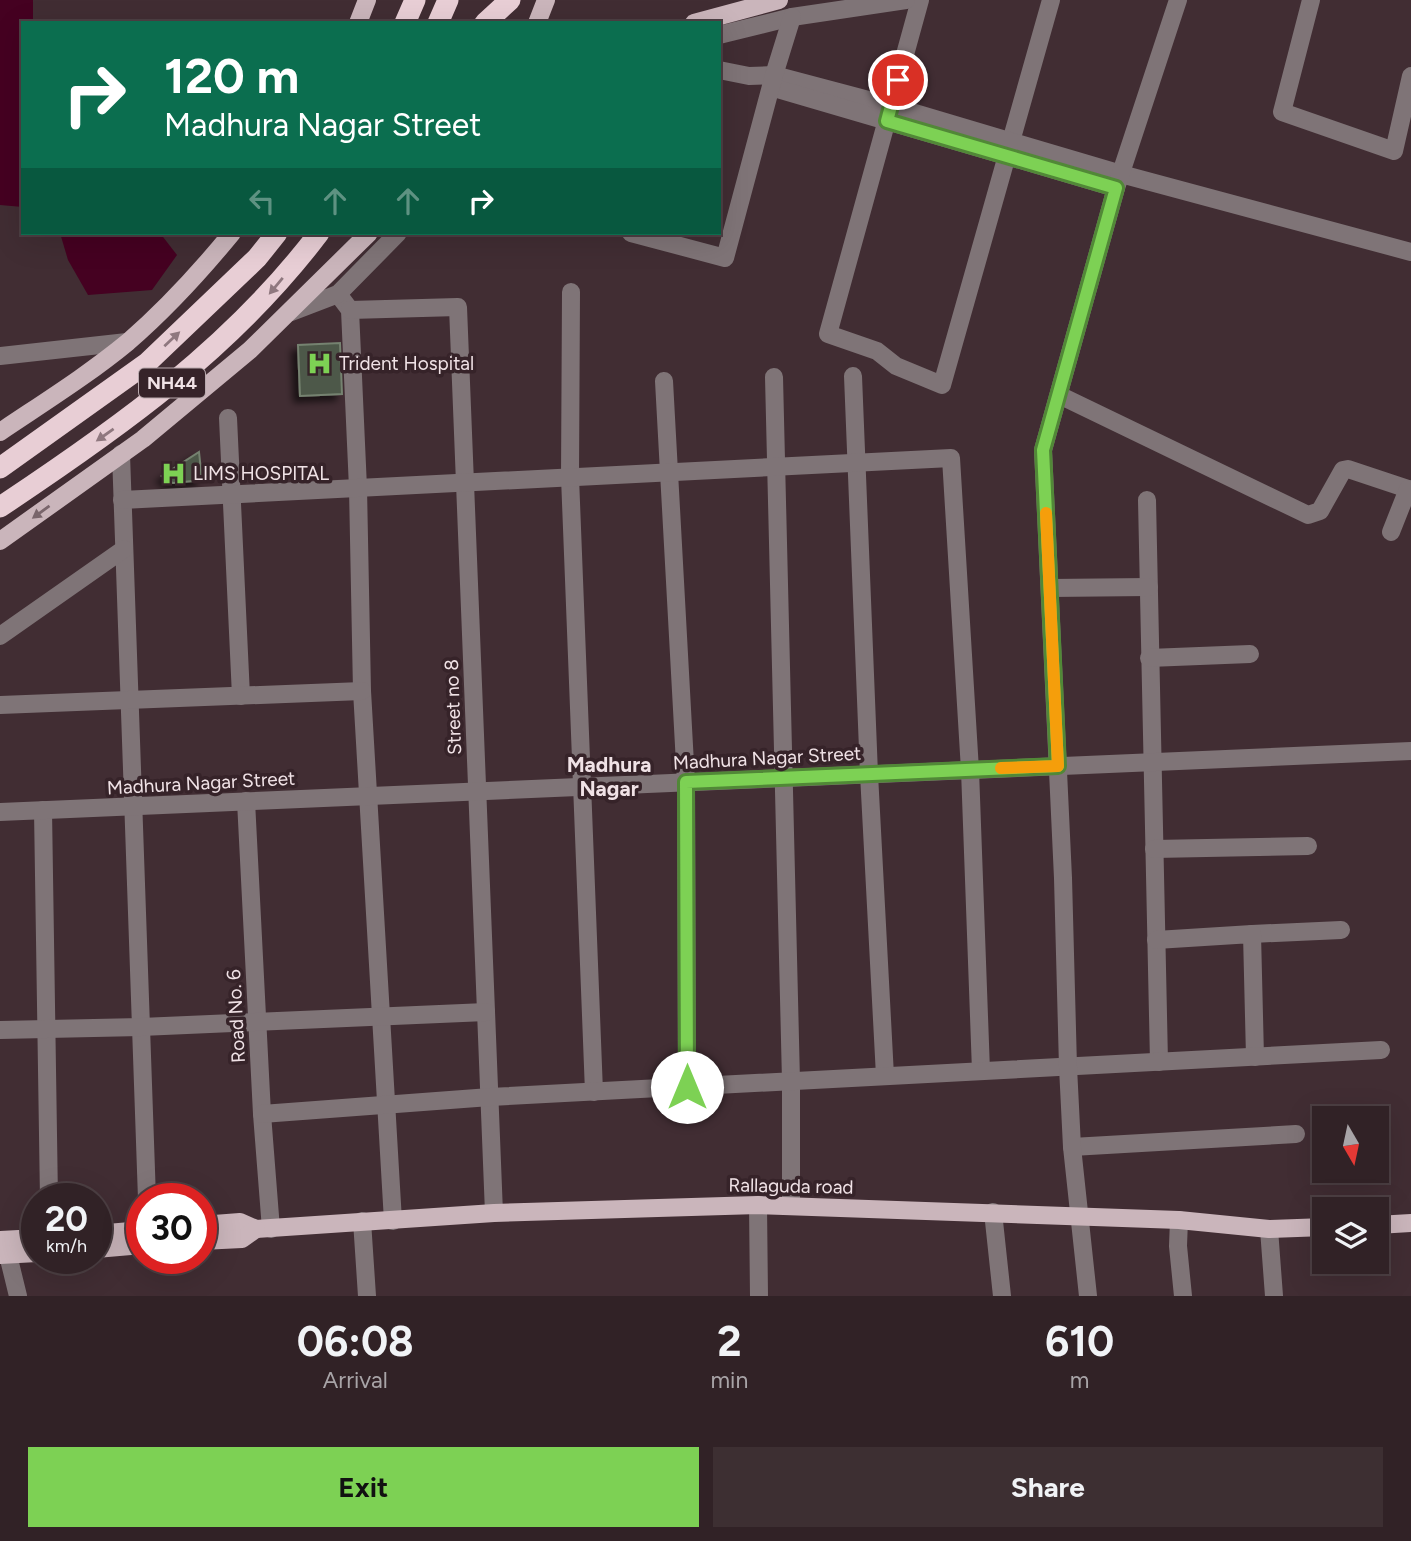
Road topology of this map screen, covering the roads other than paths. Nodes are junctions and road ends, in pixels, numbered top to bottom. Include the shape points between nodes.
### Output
1 (367, 0) edge
2 (415, 0) edge
3 (448, 0) edge
4 (510, 0) edge
5 (546, 0) edge
6 (779, 0) edge
7 (906, 0) edge
8 (920, 0) edge
9 (1051, 0) edge
10 (1178, 0) edge
11 (1311, 0) edge
12 (792, 17) junction
13 (359, 21) edge
14 (406, 21) edge
15 (439, 21) edge
16 (487, 21) edge
17 (538, 21) edge
18 (701, 21) edge
19 (721, 35) edge
20 (721, 70) edge
21 (1411, 76) edge
22 (772, 81) junction
23 (889, 113) junction
24 (1009, 149) junction
25 (1119, 181) junction
26 (230, 235) edge
27 (275, 235) edge
28 (317, 235) edge
29 (351, 235) edge
30 (367, 235) edge
31 (396, 235) edge
32 (639, 235) edge
33 (1411, 252) edge
34 (571, 292) dead end
35 (338, 294) junction
36 (349, 310) junction
37 (290, 312) junction
38 (127, 342) junction
39 (0, 356) edge
40 (853, 376) dead end
41 (774, 377) dead end
42 (664, 381) dead end
43 (1059, 395) junction
44 (228, 418) dead end
45 (0, 432) edge
46 (121, 454) junction
47 (855, 462) junction
48 (776, 467) junction
49 (0, 468) edge
50 (669, 472) junction
51 (570, 477) junction
52 (466, 483) junction
53 (358, 488) junction
54 (1410, 489) edge
55 (231, 495) junction
56 (122, 500) junction
57 (1147, 500) dead end
58 (0, 507) edge
59 (1391, 531) dead end
60 (0, 541) edge
61 (124, 550) junction
62 (1149, 587) junction
63 (1050, 588) junction
64 (0, 636) edge
65 (1250, 654) dead end
66 (1149, 658) junction
67 (362, 691) junction
68 (241, 696) junction
69 (130, 700) junction
70 (0, 705) edge
71 (1411, 751) edge
72 (1152, 762) junction
73 (1058, 766) junction
74 (970, 770) junction
75 (869, 774) junction
76 (784, 778) junction
77 (686, 782) junction
78 (582, 787) junction
79 (478, 792) junction
80 (368, 796) junction
81 (246, 802) junction
82 (133, 807) junction
83 (43, 810) junction
84 (0, 812) edge
85 (1308, 846) dead end
86 (1154, 849) junction
87 (1341, 930) dead end
88 (1252, 934) junction
89 (1156, 940) junction
90 (486, 1012) junction
91 (381, 1016) junction
92 (257, 1022) junction
93 (141, 1027) junction
94 (47, 1029) junction
95 (0, 1030) edge
96 (1381, 1050) dead end
97 (1255, 1057) junction
98 (1158, 1062) junction
99 (1068, 1067) junction
100 (981, 1071) junction
101 (885, 1076) junction
102 (791, 1081) junction
103 (687, 1087) junction
104 (594, 1092) junction
105 (490, 1097) junction
106 (388, 1104) junction
107 (262, 1114) junction
108 (1296, 1134) dead end
109 (1072, 1147) junction
110 (49, 1183) edge
111 (146, 1183) edge
112 (758, 1205) junction
113 (791, 1205) junction
114 (993, 1212) junction
115 (494, 1213) junction
116 (1079, 1215) junction
117 (1179, 1220) junction
118 (362, 1221) junction
119 (393, 1221) junction
120 (1411, 1223) edge
121 (1389, 1224) edge
122 (217, 1227) edge
123 (1312, 1227) edge
124 (1269, 1229) junction
125 (252, 1230) junction
126 (217, 1238) edge
127 (21, 1244) edge
128 (3, 1250) edge
129 (21, 1252) edge
130 (18, 1296) edge
131 (367, 1296) edge
132 (760, 1296) edge
133 (1002, 1296) edge
134 (1088, 1296) edge
135 (1183, 1296) edge
136 (1274, 1296) edge

1 - 13 main road
2 - 14 highway
3 - 15 highway
4 - 16 highway
5 - 17 main road
6 - 18 main road
7 - 12 street
8 - 23 street
9 - 24 street
10 - 25 street
11 - 21 street via 1282,112 1394,151
12 - 19 street
12 - 22 street
20 - 22 street
22 - 23 street
22 - 32 street via 725,258
23 - 24 street
23 - 24 street via 828,334 877,351 896,366 942,385
24 - 25 street
25 - 33 street
25 - 43 street
26 - 38 main road via 190,283
49 -> 27 highway, NH44 via 147,363
28 -> 58 highway, NH44 via 256,309 187,371 113,430
29 - 37 main road via 313,273
30 - 37 main road
31 - 35 street
34 - 51 street
35 - 36 street
35 - 37 street
36 - 52 street, Street no 8 via 458,307
36 - 53 street
37 - 46 main road via 242,357
38 - 39 street
38 - 45 main road
40 - 47 street
41 - 48 street
42 - 50 street
43 - 54 street via 1308,515 1320,511 1343,470
43 - 63 street via 1043,450
44 - 55 street
46 - 56 street
46 -> 60 main road
47 - 48 street
47 - 74 street via 951,458
47 - 75 street
48 - 50 street
48 - 76 street
50 - 51 street
50 - 77 street
51 - 52 street
51 - 78 street
52 - 53 street
52 - 79 street, Street no 8
53 - 55 street
53 - 67 street
54 - 59 street
55 - 56 street
55 - 68 street
56 - 61 street
57 - 62 street
61 - 64 street
61 - 69 street
62 - 63 street
62 - 66 street
63 - 73 street
65 - 66 street
66 - 72 street
67 - 68 street
67 - 80 street
68 - 69 street
69 - 70 street
69 - 82 street
71 - 72 street, Madhura Nagar Street
72 - 73 street, Madhura Nagar Street
72 - 86 street
73 - 74 street, Madhura Nagar Street
73 - 99 street
74 - 75 street, Madhura Nagar Street
74 - 100 street
75 - 76 street, Madhura Nagar Street
75 - 101 street
76 - 77 street, Madhura Nagar Street
76 - 102 street
77 - 78 street, Madhura Nagar Street
77 - 103 street
78 - 79 street, Madhura Nagar Street
78 - 104 street
79 - 80 street, Madhura Nagar Street
79 - 90 street, Street no 8
80 - 81 street, Madhura Nagar Street
80 - 91 street
81 - 82 street, Madhura Nagar Street
81 - 92 street, Road No. 6
82 - 83 street, Madhura Nagar Street
82 - 93 street
83 - 84 street, Madhura Nagar Street
83 - 94 street
85 - 86 street
86 - 89 street
87 - 88 street
88 - 89 street
88 - 97 street
89 - 98 street
90 - 91 street
90 - 105 street, Street no 8
91 - 92 street
91 - 106 street
92 - 93 street
92 - 107 street, Road No. 6
93 - 94 street
93 - 111 street
94 - 95 street
94 - 110 street
96 - 97 street
97 - 98 street
98 - 99 street
99 - 100 street
99 - 109 street
100 - 101 street
101 - 102 street
102 - 103 street
102 - 113 street
103 - 104 street
104 - 105 street
105 - 106 street
105 - 115 street, Street no 8
106 - 107 street
106 - 119 street
107 - 125 street, Road No. 6
108 - 109 street
109 - 116 street
112 - 113 main road, Rallaguda road
112 - 115 main road, Rallaguda road
112 - 132 street
113 - 114 main road, Rallaguda road
114 - 116 main road, Rallaguda road
114 - 133 street
115 - 119 main road, Rallaguda road
116 - 117 main road, Rallaguda road
116 - 134 street
117 - 124 main road, Rallaguda road
117 - 135 street
118 - 119 main road, Rallaguda road
118 - 125 main road, Rallaguda road
118 - 131 street
120 - 121 main road
122 - 125 main road, Rallaguda road
123 - 124 main road, Rallaguda road
124 - 136 street
125 - 126 main road, Rallaguda road
127 - 128 main road
128 - 129 main road
128 - 130 street

